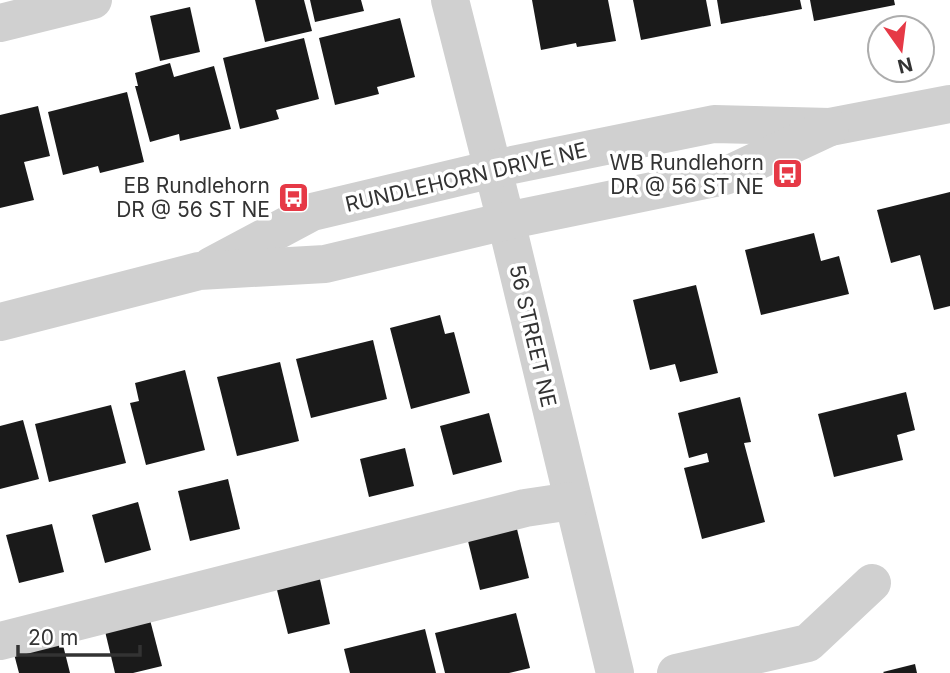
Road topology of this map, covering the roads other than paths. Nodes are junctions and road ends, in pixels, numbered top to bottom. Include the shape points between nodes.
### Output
1 (93, 0) edge
2 (450, 0) edge
3 (0, 23) edge
4 (950, 104) edge
5 (830, 127) junction
6 (493, 169) junction
7 (506, 221) junction
8 (200, 271) junction
9 (0, 322) edge
10 (572, 500) junction
11 (872, 583) dead end
12 (0, 641) edge
13 (615, 673) edge
14 (676, 673) edge

1 - 3 street
2 - 6 street, 56 STREET NE
4 - 5 street, RUNDLEHORN DRIVE NE
5 - 6 street, RUNDLEHORN DRIVE NE via 714,124
5 - 7 street, RUNDLEHORN DRIVE NE via 725,176
6 - 7 street, 56 STREET NE
6 - 8 street, RUNDLEHORN DRIVE NE via 312,212
7 - 8 street, RUNDLEHORN DRIVE NE via 325,264
7 - 10 street, 56 STREET NE
8 - 9 street, RUNDLEHORN DRIVE NE
10 - 12 street
10 - 13 street, 56 STREET NE
11 - 14 street via 808,643

